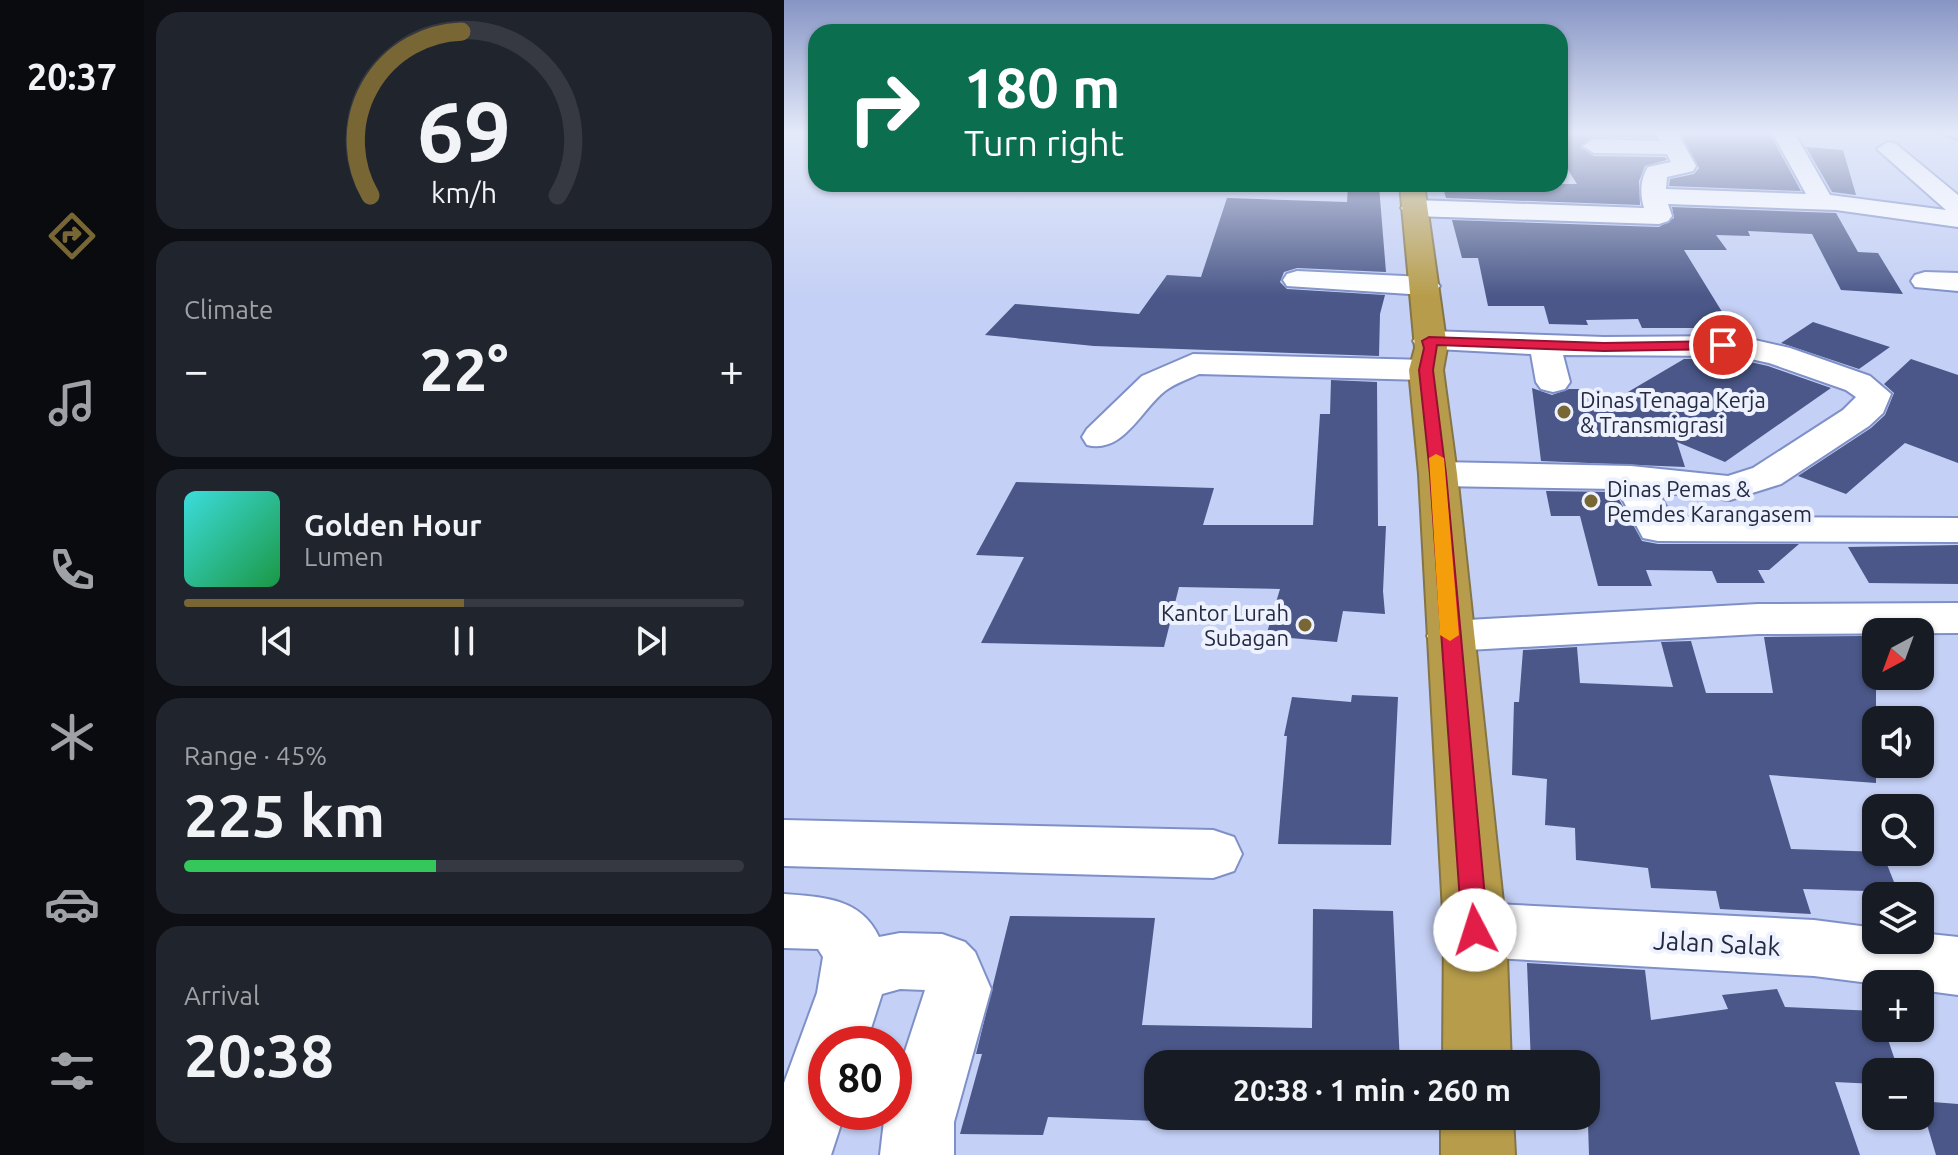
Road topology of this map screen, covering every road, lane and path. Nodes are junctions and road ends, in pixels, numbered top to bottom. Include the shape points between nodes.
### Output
1 (1656, 188) edge
2 (1814, 188) edge
3 (1935, 188) edge
4 (1413, 196) edge
5 (1822, 202) junction
6 (1656, 206) junction
7 (1958, 207) edge
8 (1958, 219) edge
9 (1297, 280) dead end
10 (1925, 281) dead end
11 (1958, 282) edge
12 (1425, 286) junction
13 (1545, 346) junction
14 (1427, 356) junction
15 (1553, 382) dead end
16 (1100, 437) dead end
17 (1438, 474) junction
18 (1631, 478) junction
19 (1958, 530) edge
20 (1958, 618) edge
21 (1450, 636) junction
22 (784, 843) edge
23 (1213, 854) dead end
24 (784, 921) edge
25 (1475, 930) junction
26 (1958, 966) edge
27 (857, 971) junction
28 (838, 1026) edge
29 (1477, 1050) edge
30 (808, 1115) edge
31 (1477, 1130) edge
32 (794, 1155) edge
33 (917, 1155) edge
34 (1478, 1155) edge

1 - 6 street
2 - 5 street
3 - 7 street
4 - 6 street
4 - 12 highway
5 - 6 street
5 - 8 street
9 - 12 street
10 - 11 street
12 - 14 highway
13 - 14 street
13 - 15 street
13 - 18 street via 1745,347 1858,383 1874,394 1871,406 1856,418 1750,483 1730,488
14 - 16 street via 1193,364 1154,383
14 - 17 highway
17 - 18 street
17 - 21 highway
18 - 19 street via 1658,529
20 - 21 street via 1758,619
21 - 25 highway
22 - 23 street
24 - 27 street via 822,923 846,934 854,945
25 - 26 street, Jalan Salak via 1814,948
25 - 29 highway
27 - 28 street
27 - 33 street via 900,961 942,962 958,989 918,1122
30 - 32 street
31 - 34 highway

